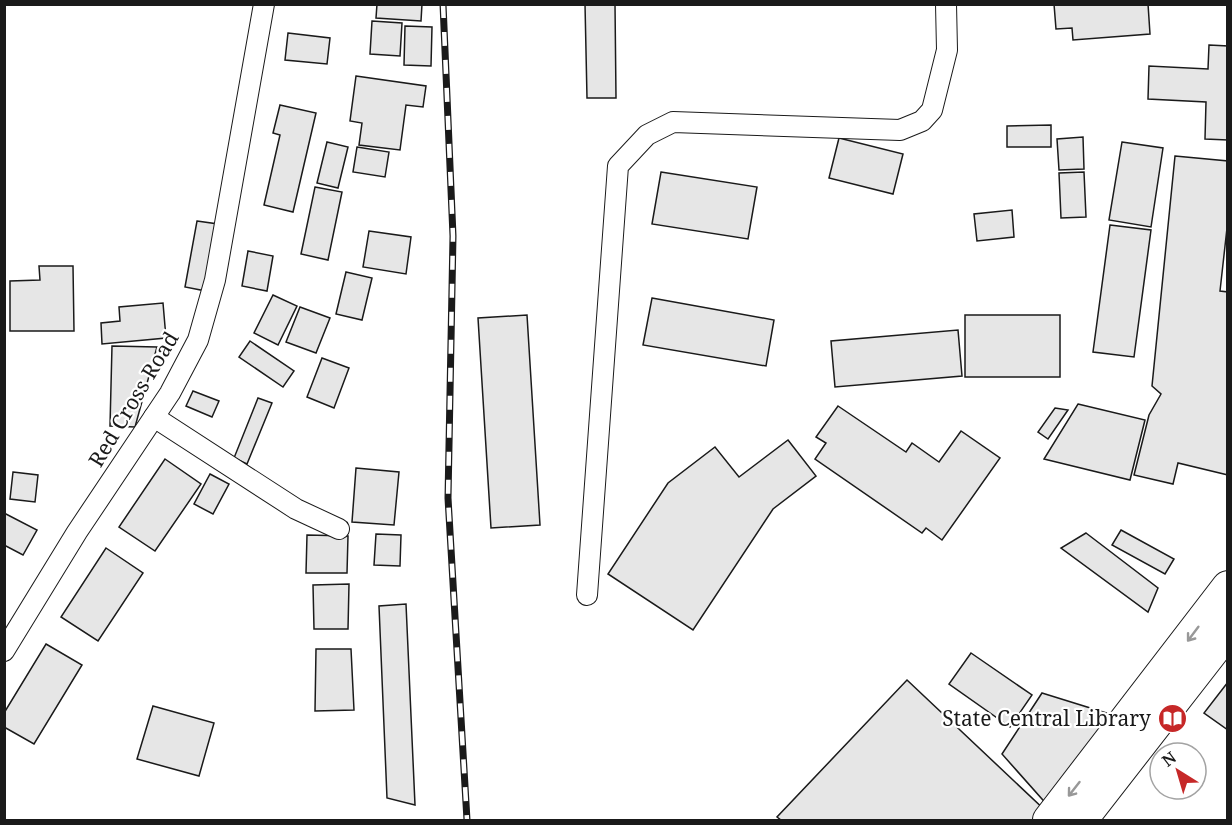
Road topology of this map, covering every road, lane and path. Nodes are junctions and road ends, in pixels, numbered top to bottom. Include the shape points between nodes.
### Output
1 (264, 4) edge
2 (946, 4) edge
3 (154, 417) junction
4 (339, 529) dead end
5 (1227, 587) edge
6 (587, 595) dead end
7 (1227, 631) edge
8 (4, 651) edge
9 (1049, 820) edge
10 (1081, 820) edge

1 - 3 street, Red Cross Road via 204,321 189,360
2 - 6 street via 947,50 932,110 922,121 900,130 673,122 647,135 618,166
3 - 4 street via 296,509
3 - 8 street, Red Cross Road
5 -> 9 main road
7 - 10 main road

